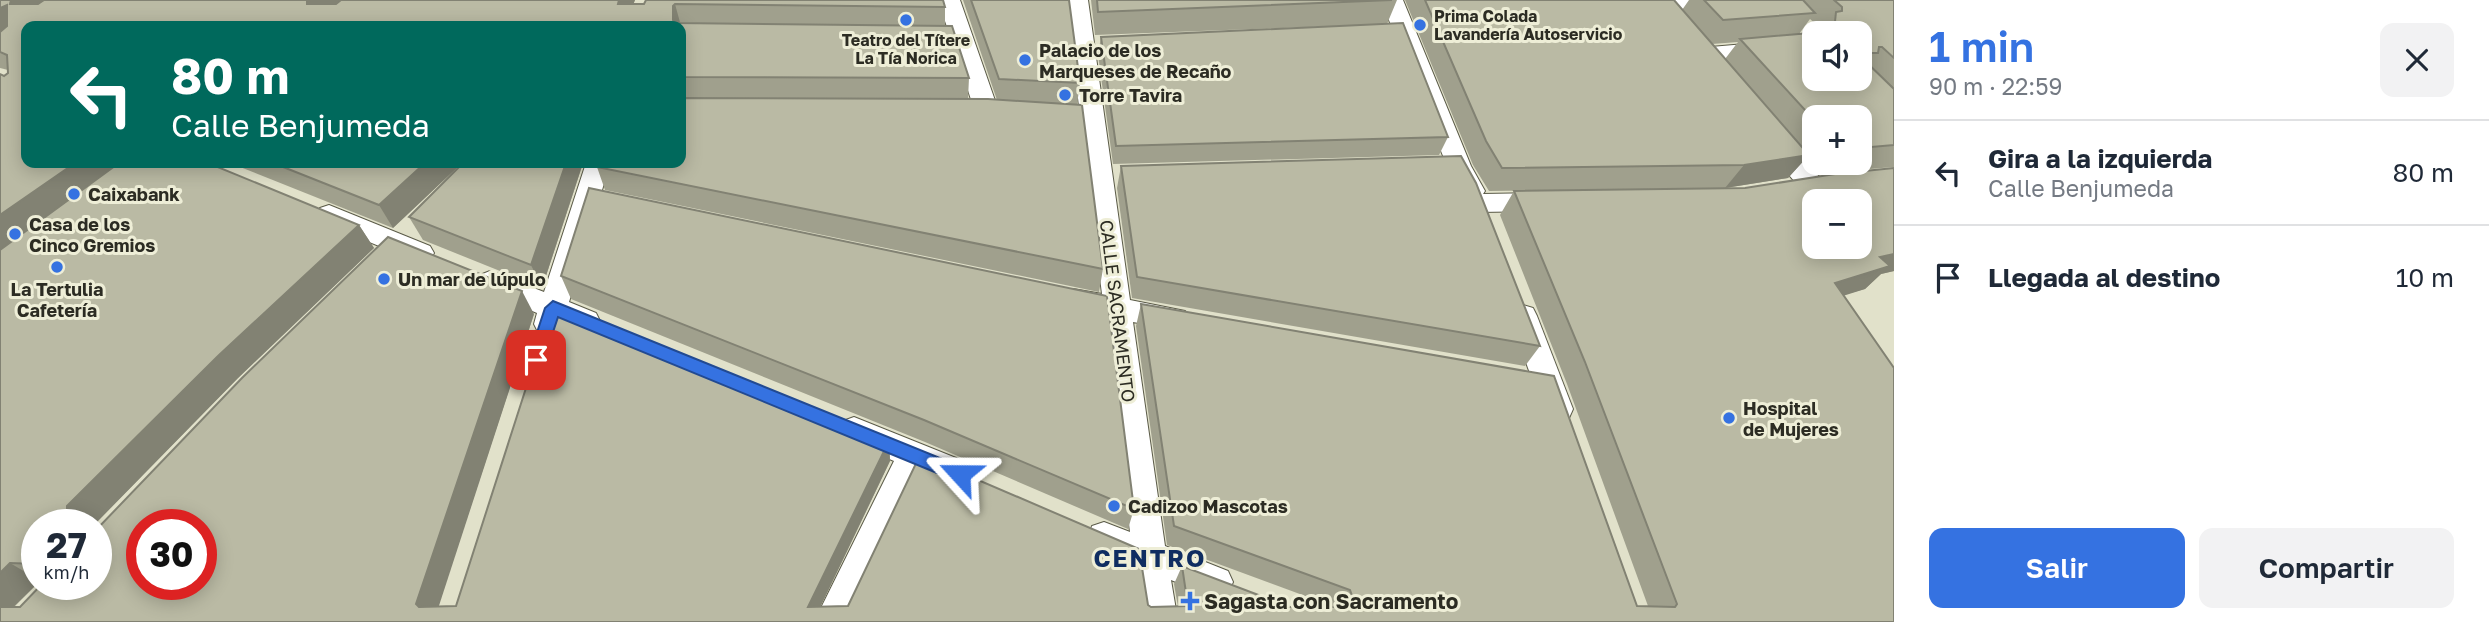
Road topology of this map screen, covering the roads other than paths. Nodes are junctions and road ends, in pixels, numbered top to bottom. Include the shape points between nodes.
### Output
1 (949, 0) edge
2 (1077, 0) edge
3 (1392, 0) edge
4 (1750, 0) edge
5 (1655, 3) edge
6 (896, 39) edge
7 (963, 40) junction
8 (1802, 40) edge
9 (1699, 55) junction
10 (1716, 75) edge
11 (986, 112) junction
12 (959, 113) edge
13 (1013, 114) edge
14 (1760, 126) edge
15 (598, 168) edge
16 (1840, 184) edge
17 (1574, 202) edge
18 (1479, 203) junction
19 (312, 208) edge
20 (1489, 229) edge
21 (409, 235) junction
22 (377, 266) edge
23 (1514, 294) edge
24 (1049, 295) edge
25 (553, 308) junction
26 (1117, 309) junction
27 (1198, 323) edge
28 (617, 334) edge
29 (540, 347) edge
30 (823, 417) edge
31 (1568, 438) edge
32 (913, 454) junction
33 (975, 481) edge
34 (1075, 525) edge
35 (1150, 558) junction
36 (1237, 590) edge
37 (831, 622) edge
38 (1161, 622) edge

1 - 7 street
2 - 26 street, CALLE SACRAMENTO via 1097,46 1080,118 1115,176
3 - 18 street via 1394,33 1446,166
4 - 5 street
5 - 9 street
6 - 7 street
7 - 11 street
8 - 9 street
9 - 10 street
11 - 12 street
11 - 13 street
14 - 16 street via 1800,188
15 - 25 street via 600,201
17 - 18 street
18 - 20 street
19 - 21 street
21 - 22 street
21 - 25 street via 457,268
23 - 31 street via 1536,383
24 - 26 street
25 - 28 street
25 - 29 street
26 - 27 street
26 - 35 street, CALLE SACRAMENTO
30 - 32 street
32 - 33 street
32 - 37 street
34 - 35 street
35 - 36 street
35 - 38 street, CALLE SACRAMENTO

